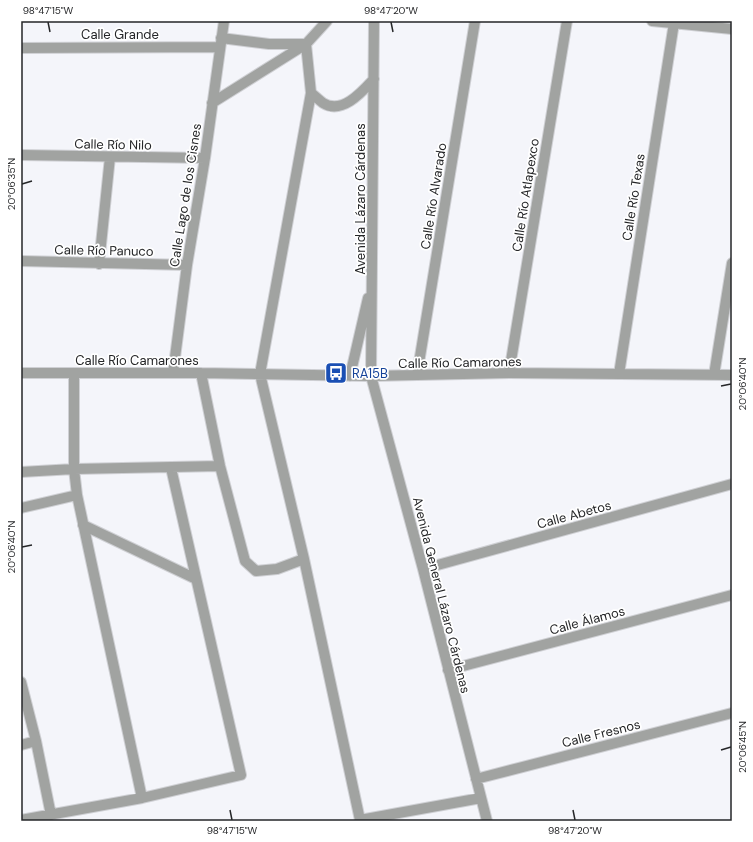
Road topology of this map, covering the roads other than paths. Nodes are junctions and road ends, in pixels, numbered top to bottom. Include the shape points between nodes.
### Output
1 (224, 21) edge
2 (327, 21) edge
3 (374, 21) edge
4 (476, 21) edge
5 (567, 21) edge
6 (652, 21) edge
7 (674, 23) junction
8 (728, 26) edge
9 (220, 42) junction
10 (306, 44) junction
11 (21, 48) edge
12 (374, 79) junction
13 (311, 93) junction
14 (212, 103) junction
15 (21, 155) edge
16 (110, 157) junction
17 (205, 158) junction
18 (21, 261) edge
19 (732, 263) edge
20 (100, 264) junction
21 (187, 265) junction
22 (372, 279) junction
23 (74, 373) junction
24 (173, 373) junction
25 (201, 373) junction
26 (509, 373) junction
27 (21, 374) edge
28 (260, 374) junction
29 (619, 374) junction
30 (416, 375) junction
31 (714, 375) junction
32 (732, 375) edge
33 (350, 376) junction
34 (371, 376) junction
35 (220, 466) junction
36 (171, 468) junction
37 (74, 469) junction
38 (21, 472) edge
39 (732, 484) edge
40 (77, 495) junction
41 (21, 508) edge
42 (83, 526) junction
43 (304, 560) junction
44 (423, 569) junction
45 (196, 579) junction
46 (732, 595) edge
47 (448, 670) junction
48 (21, 682) edge
49 (732, 713) edge
50 (36, 741) junction
51 (21, 745) edge
52 (476, 779) junction
53 (142, 798) junction
54 (481, 798) junction
55 (51, 815) junction
56 (21, 820) edge
57 (487, 821) edge

1 - 9 street, Calle Lago de los Cisnes
2 - 10 street
3 - 12 street, Avenida Lázaro Cárdenas
4 - 30 street, Calle Río Alvarado
5 - 26 street, Calle Río Atlapexco
6 - 7 street
7 - 8 street
7 - 29 street, Calle Río Texas
9 - 10 street, Calle Grande
9 - 11 street, Calle Grande
9 - 14 street, Calle Lago de los Cisnes
10 - 13 street
10 - 14 street
12 - 13 street via 359,95 342,106 324,104
12 - 22 street, Avenida Lázaro Cárdenas
13 - 28 street
14 - 17 street, Calle Lago de los Cisnes
15 - 16 street, Calle Río Nilo
16 - 17 street, Calle Río Nilo
16 - 20 street
17 - 21 street, Calle Lago de los Cisnes
18 - 20 street, Calle Río Panuco
19 - 31 street
20 - 21 street, Calle Río Panuco
21 - 24 street, Calle Lago de los Cisnes
22 - 33 street
22 - 34 street, Avenida Lázaro Cárdenas
23 - 24 street, Calle Río Camarones
23 - 27 street, Calle Río Camarones
23 - 37 street
24 - 25 street, Calle Río Camarones
25 - 28 street, Calle Río Camarones
25 - 35 street
26 - 29 street, Calle Río Camarones
26 - 30 street, Calle Río Camarones
28 - 33 street, Calle Río Camarones
28 - 43 street
29 - 31 street, Calle Río Camarones
30 - 34 street, Calle Río Camarones
31 - 32 street, Calle Río Camarones
33 - 34 street, Calle Río Camarones
34 - 44 street, Avenida General Lázaro Cárdenas
35 - 36 street
35 - 43 street via 245,561 256,571 277,569
36 - 37 street
36 - 45 street
37 - 38 street
37 - 40 street
39 - 44 street, Calle Abetos
40 - 41 street
40 - 42 street
42 - 45 street
42 - 53 street
43 - 54 street via 360,820
44 - 47 street, Avenida General Lázaro Cárdenas
45 - 53 street via 241,775
46 - 47 street, Calle Álamos
47 - 52 street, Avenida General Lázaro Cárdenas
48 - 50 street
49 - 52 street, Calle Fresnos
50 - 51 street
50 - 55 street
52 - 54 street, Avenida General Lázaro Cárdenas
53 - 55 street
54 - 57 street, Avenida General Lázaro Cárdenas
55 - 56 street

